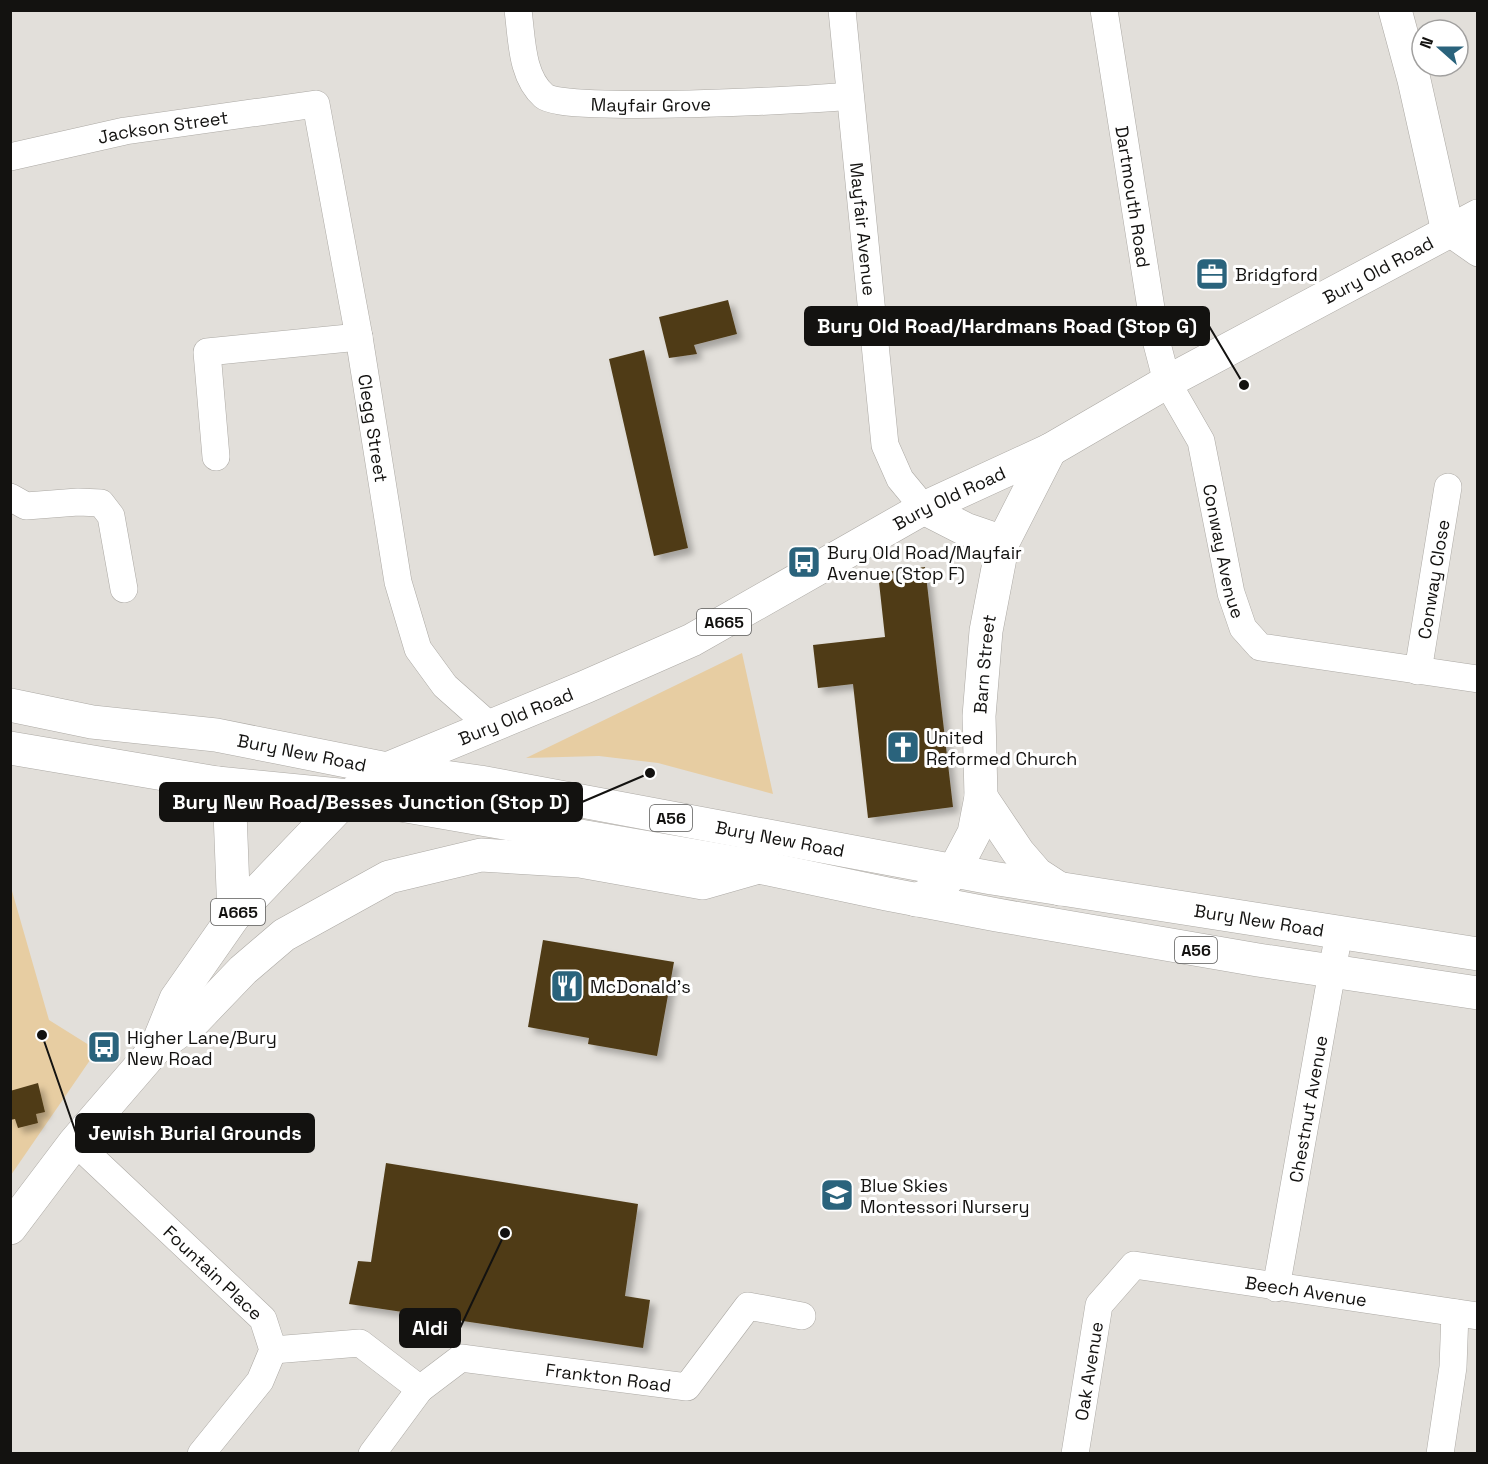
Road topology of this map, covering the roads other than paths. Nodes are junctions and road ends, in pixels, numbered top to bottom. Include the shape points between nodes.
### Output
1 (518, 10) edge
2 (842, 10) edge
3 (1104, 10) edge
4 (1395, 10) edge
5 (850, 96) junction
6 (316, 104) joint
7 (10, 157) edge
8 (1478, 216) edge
9 (1448, 232) junction
10 (1478, 253) edge
11 (359, 337) junction
12 (1167, 382) junction
13 (1050, 450) junction
14 (216, 457) dead end
15 (1449, 487) dead end
16 (10, 497) edge
17 (924, 508) junction
18 (1003, 542) junction
19 (124, 589) dead end
20 (1418, 671) junction
21 (1478, 679) edge
22 (10, 705) edge
23 (489, 725) junction
24 (10, 748) edge
25 (387, 769) junction
26 (217, 783) junction
27 (349, 796) junction
28 (981, 797) junction
29 (759, 867) junction
30 (954, 871) junction
31 (1060, 889) junction
32 (916, 900) junction
33 (234, 916) junction
34 (1339, 932) junction
35 (1478, 954) edge
36 (1333, 970) junction
37 (1478, 993) edge
38 (156, 1048) junction
39 (75, 1142) junction
40 (15, 1213) edge
41 (1134, 1266) joint
42 (1276, 1288) junction
43 (1466, 1314) edge
44 (802, 1316) dead end
45 (273, 1350) junction
46 (420, 1389) junction
47 (201, 1454) edge
48 (372, 1454) edge
49 (1075, 1454) edge
50 (1440, 1454) edge

1 - 5 street, Mayfair Grove via 532,82 546,99 623,105
2 - 5 street, Mayfair Avenue
3 - 12 street, Dartmouth Road via 1156,340
4 - 9 main road
5 - 17 street, Mayfair Avenue via 885,445 900,479
6 - 7 street, Jackson Street via 125,131
6 - 11 street, Clegg Street
8 - 9 main road, Bury Old Road / A665
9 - 10 street
9 - 12 main road, Bury Old Road / A665
11 - 14 street via 207,352
11 - 23 street, Clegg Street via 399,582 418,649 445,686
12 - 13 main road, Bury Old Road / A665
12 - 20 street, Conway Avenue via 1201,441 1231,593 1243,628 1260,647
13 - 17 main road, Bury Old Road / A665
13 - 18 main road, Barn Street
15 - 20 street, Conway Close
16 - 19 street via 26,506 101,503 111,516
17 - 18 main road via 965,529
17 - 23 main road, Bury Old Road / A665 via 692,640
18 - 28 main road, Barn Street via 986,631 979,716
20 - 21 street, Conway Avenue
22 - 25 main road, Bury New Road / A56 via 92,722 216,735
23 - 25 main road, Bury Old Road / A665
24 - 26 main road, Bury New Road / A56
25 - 27 main road, Bury Old Road / A665
25 - 30 main road, Bury New Road / A56 via 480,782
26 - 27 main road, Bury New Road / A56
26 - 33 main road via 230,812
27 - 29 main road, Bury New Road / A56
27 - 33 main road, A665
28 - 30 main road, Barn Street via 974,833
28 - 31 main road via 1018,852 1037,874
29 - 32 main road, Bury New Road / A56
29 - 38 main road via 704,883 579,861 481,855 389,877 284,935 243,970 195,1020
30 - 31 main road, Bury New Road / A56
30 - 32 main road, Barn Street via 937,891
31 - 34 main road, Bury New Road / A56
32 - 36 main road, Bury New Road / A56
33 - 38 main road, A665 via 176,999
34 - 35 main road, Bury New Road / A56
34 - 36 street, Chestnut Avenue
36 - 37 main road, Bury New Road / A56
36 - 42 street, Chestnut Avenue
38 - 39 main road, A665
39 - 40 main road, A665
39 - 45 street, Fountain Place via 263,1318
41 - 42 street, Beech Avenue
41 - 49 street, Oak Avenue via 1099,1305
42 - 43 street, Beech Avenue
43 - 50 street via 1453,1367
44 - 46 street, Frankton Road via 748,1306 687,1387 461,1358
45 - 46 street via 360,1343
45 - 47 street via 260,1381
46 - 48 street, Frankton Road

